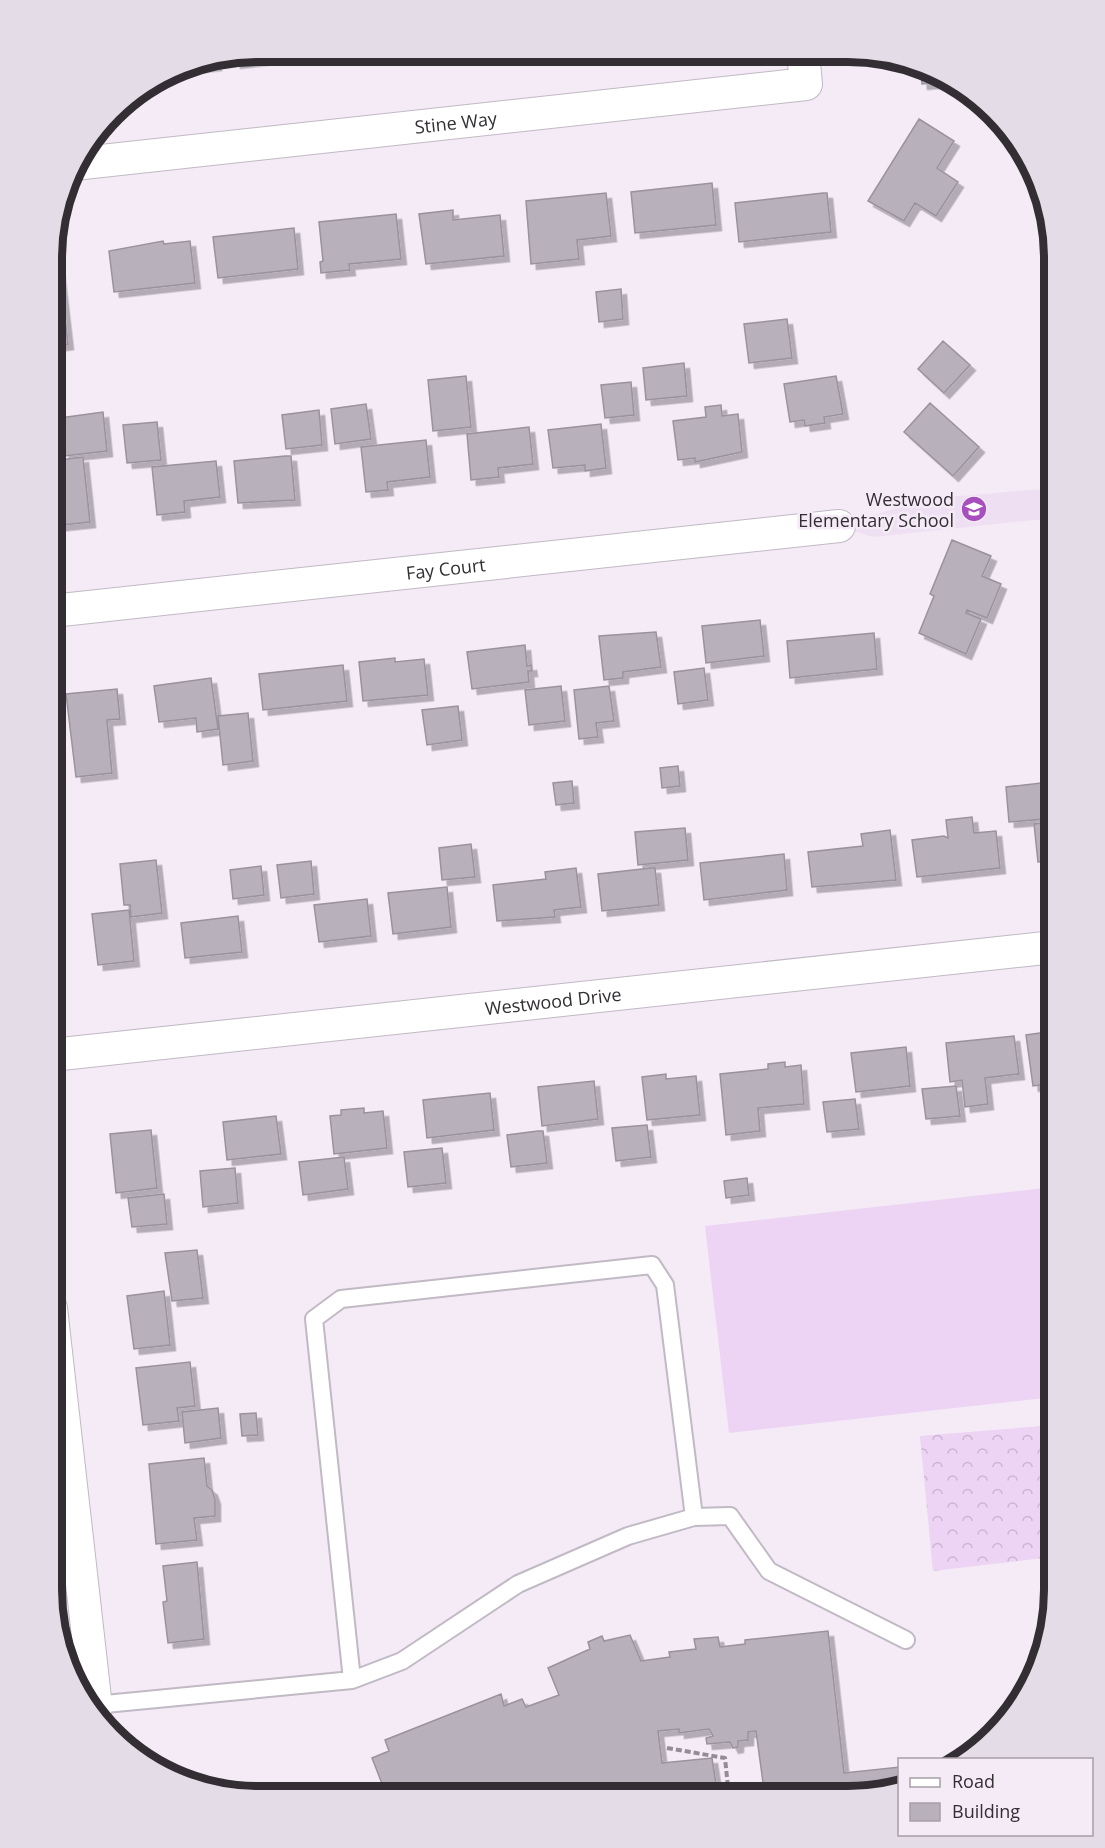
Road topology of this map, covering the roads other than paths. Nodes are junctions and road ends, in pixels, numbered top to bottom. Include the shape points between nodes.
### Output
1 (804, 62) edge
2 (87, 163) edge
3 (839, 526) dead end
4 (62, 609) edge
5 (1043, 948) edge
6 (62, 1054) edge
7 (62, 1479) edge
8 (694, 1517) junction
9 (906, 1640) dead end
10 (352, 1680) junction
11 (94, 1697) edge
12 (99, 1706) edge

1 - 2 street, Stine Way via 806,84
3 - 4 street, Fay Court
5 - 6 street, Westwood Drive
7 - 11 street
8 - 9 lane via 730,1516 769,1571
8 - 10 lane via 628,1536 518,1584 402,1661
8 - 10 lane via 665,1285 652,1264 341,1299 314,1319
10 - 12 lane

